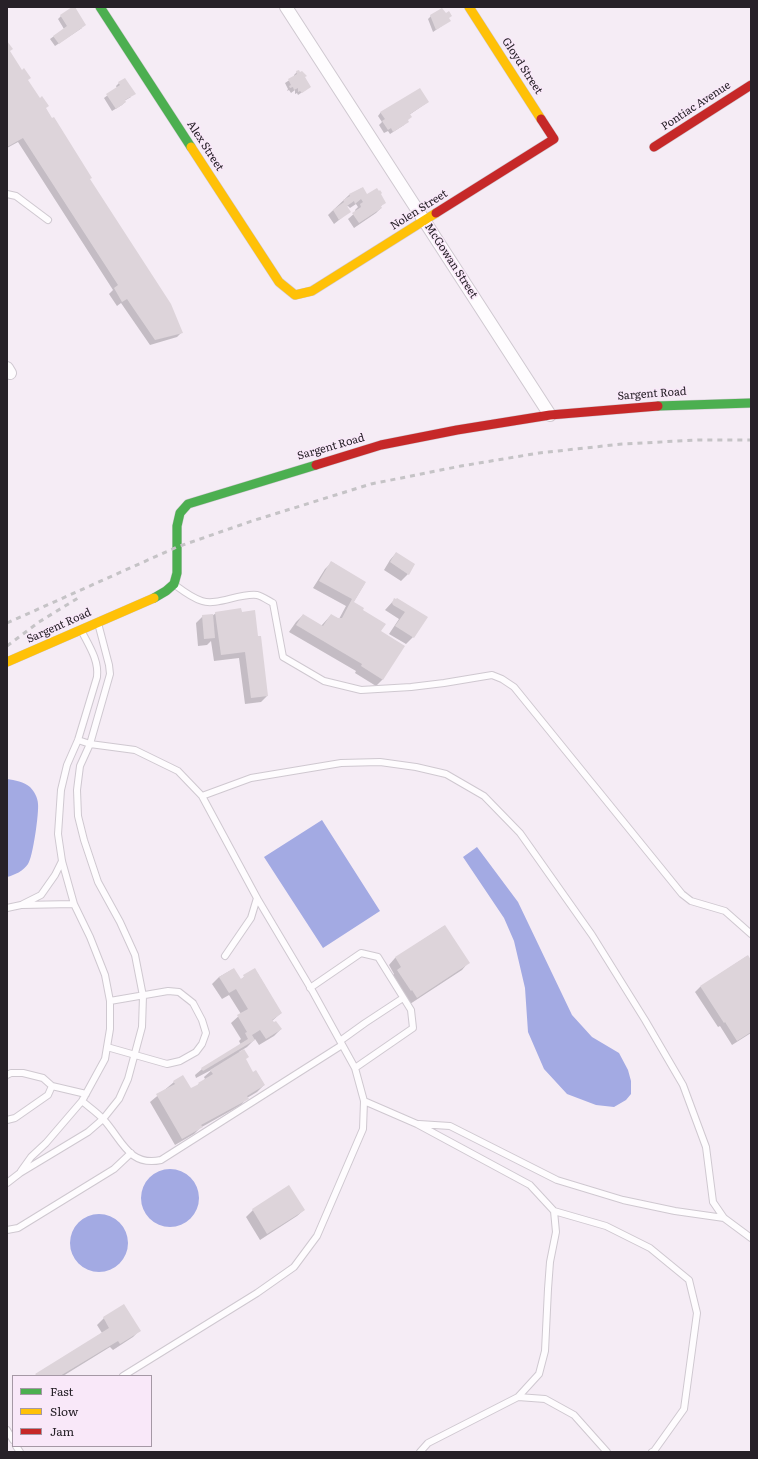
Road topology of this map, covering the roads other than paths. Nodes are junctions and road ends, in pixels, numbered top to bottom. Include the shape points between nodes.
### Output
1 (100, 7) edge
2 (286, 7) edge
3 (469, 7) edge
4 (751, 85) edge
5 (554, 139) joint
6 (654, 147) dead end
7 (7, 194) edge
8 (48, 220) dead end
9 (425, 221) junction
10 (295, 295) joint
11 (751, 403) edge
12 (550, 415) junction
13 (174, 584) junction
14 (98, 622) junction
15 (80, 629) junction
16 (7, 662) edge
17 (78, 740) junction
18 (90, 744) junction
19 (202, 796) junction
20 (62, 861) junction
21 (257, 898) junction
22 (74, 904) junction
23 (21, 905) junction
24 (7, 908) edge
25 (751, 934) edge
26 (225, 956) dead end
27 (310, 988) junction
28 (143, 996) junction
29 (403, 998) junction
30 (110, 1001) junction
31 (341, 1043) junction
32 (107, 1047) junction
33 (135, 1054) junction
34 (355, 1068) junction
35 (7, 1075) edge
36 (52, 1086) junction
37 (86, 1094) junction
38 (82, 1101) junction
39 (364, 1101) junction
40 (103, 1119) junction
41 (7, 1120) edge
42 (418, 1124) junction
43 (131, 1153) junction
44 (20, 1173) junction
45 (7, 1183) edge
46 (554, 1211) junction
47 (724, 1218) junction
48 (7, 1230) edge
49 (751, 1238) edge
50 (125, 1375) edge
51 (518, 1397) junction
52 (420, 1452) edge
53 (607, 1452) edge
54 (652, 1452) edge

1 - 10 street, Alex Street via 279,282
2 - 9 street, McGowan Street
3 - 5 street, Gloyd Street
4 - 6 street, Pontiac Avenue
5 - 9 street, Nolen Street
7 - 8 lane via 16,196
9 - 10 street, Nolen Street via 312,291
9 - 12 street, McGowan Street
11 - 12 street, Sargent Road via 646,406
12 - 13 street, Sargent Road via 381,445 188,504 180,513 177,526 177,573
13 - 14 street, Sargent Road via 166,592
13 - 25 lane via 203,602 258,595 273,603 283,657 324,680 361,690 411,687 492,675 502,679 514,687 682,894 691,901 725,911
14 - 15 street, Sargent Road
14 - 18 lane via 110,674
15 - 16 street, Sargent Road
15 - 17 lane via 98,669
17 - 18 lane
17 - 20 lane via 67,765 61,790 58,834
18 - 19 lane via 135,750 178,771
18 - 28 lane via 79,772 78,816 98,882 135,955
19 - 21 lane
19 - 47 lane via 251,778 341,763 380,762 446,774 484,796 520,833 592,935 683,1086 706,1147 713,1202
20 - 22 lane
20 - 23 lane via 56,875 40,895
21 - 26 lane via 251,918
21 - 27 lane
22 - 23 lane
22 - 30 lane via 98,956
23 - 24 lane
27 - 29 lane via 361,952 378,957
27 - 31 lane
28 - 30 lane
28 - 33 lane via 142,1027
28 - 33 lane via 168,991 178,992 192,1003 206,1033 196,1052 180,1061 167,1064
29 - 31 lane via 365,1023
29 - 34 lane via 411,1010 414,1028
30 - 32 lane
31 - 34 lane
31 - 43 lane via 161,1160 150,1163 138,1160
32 - 33 lane
32 - 37 lane via 104,1059
33 - 40 lane via 119,1099
34 - 39 lane
35 - 36 lane via 11,1073 43,1078
36 - 37 lane
36 - 41 lane via 48,1095
37 - 38 lane
38 - 40 lane
38 - 44 lane via 31,1157
39 - 42 lane
39 - 50 lane via 362,1129 318,1236 294,1266 257,1293
40 - 43 lane
40 - 44 lane via 88,1132
42 - 46 lane via 530,1185
42 - 47 lane via 450,1126 558,1180 623,1200
43 - 48 lane via 114,1169 18,1228
44 - 45 lane
46 - 51 lane via 556,1232 550,1262 545,1351 539,1374
46 - 54 lane via 606,1226 650,1248 689,1280 698,1313 684,1409
47 - 49 lane
51 - 52 lane via 428,1443
51 - 53 lane via 545,1400 574,1415

